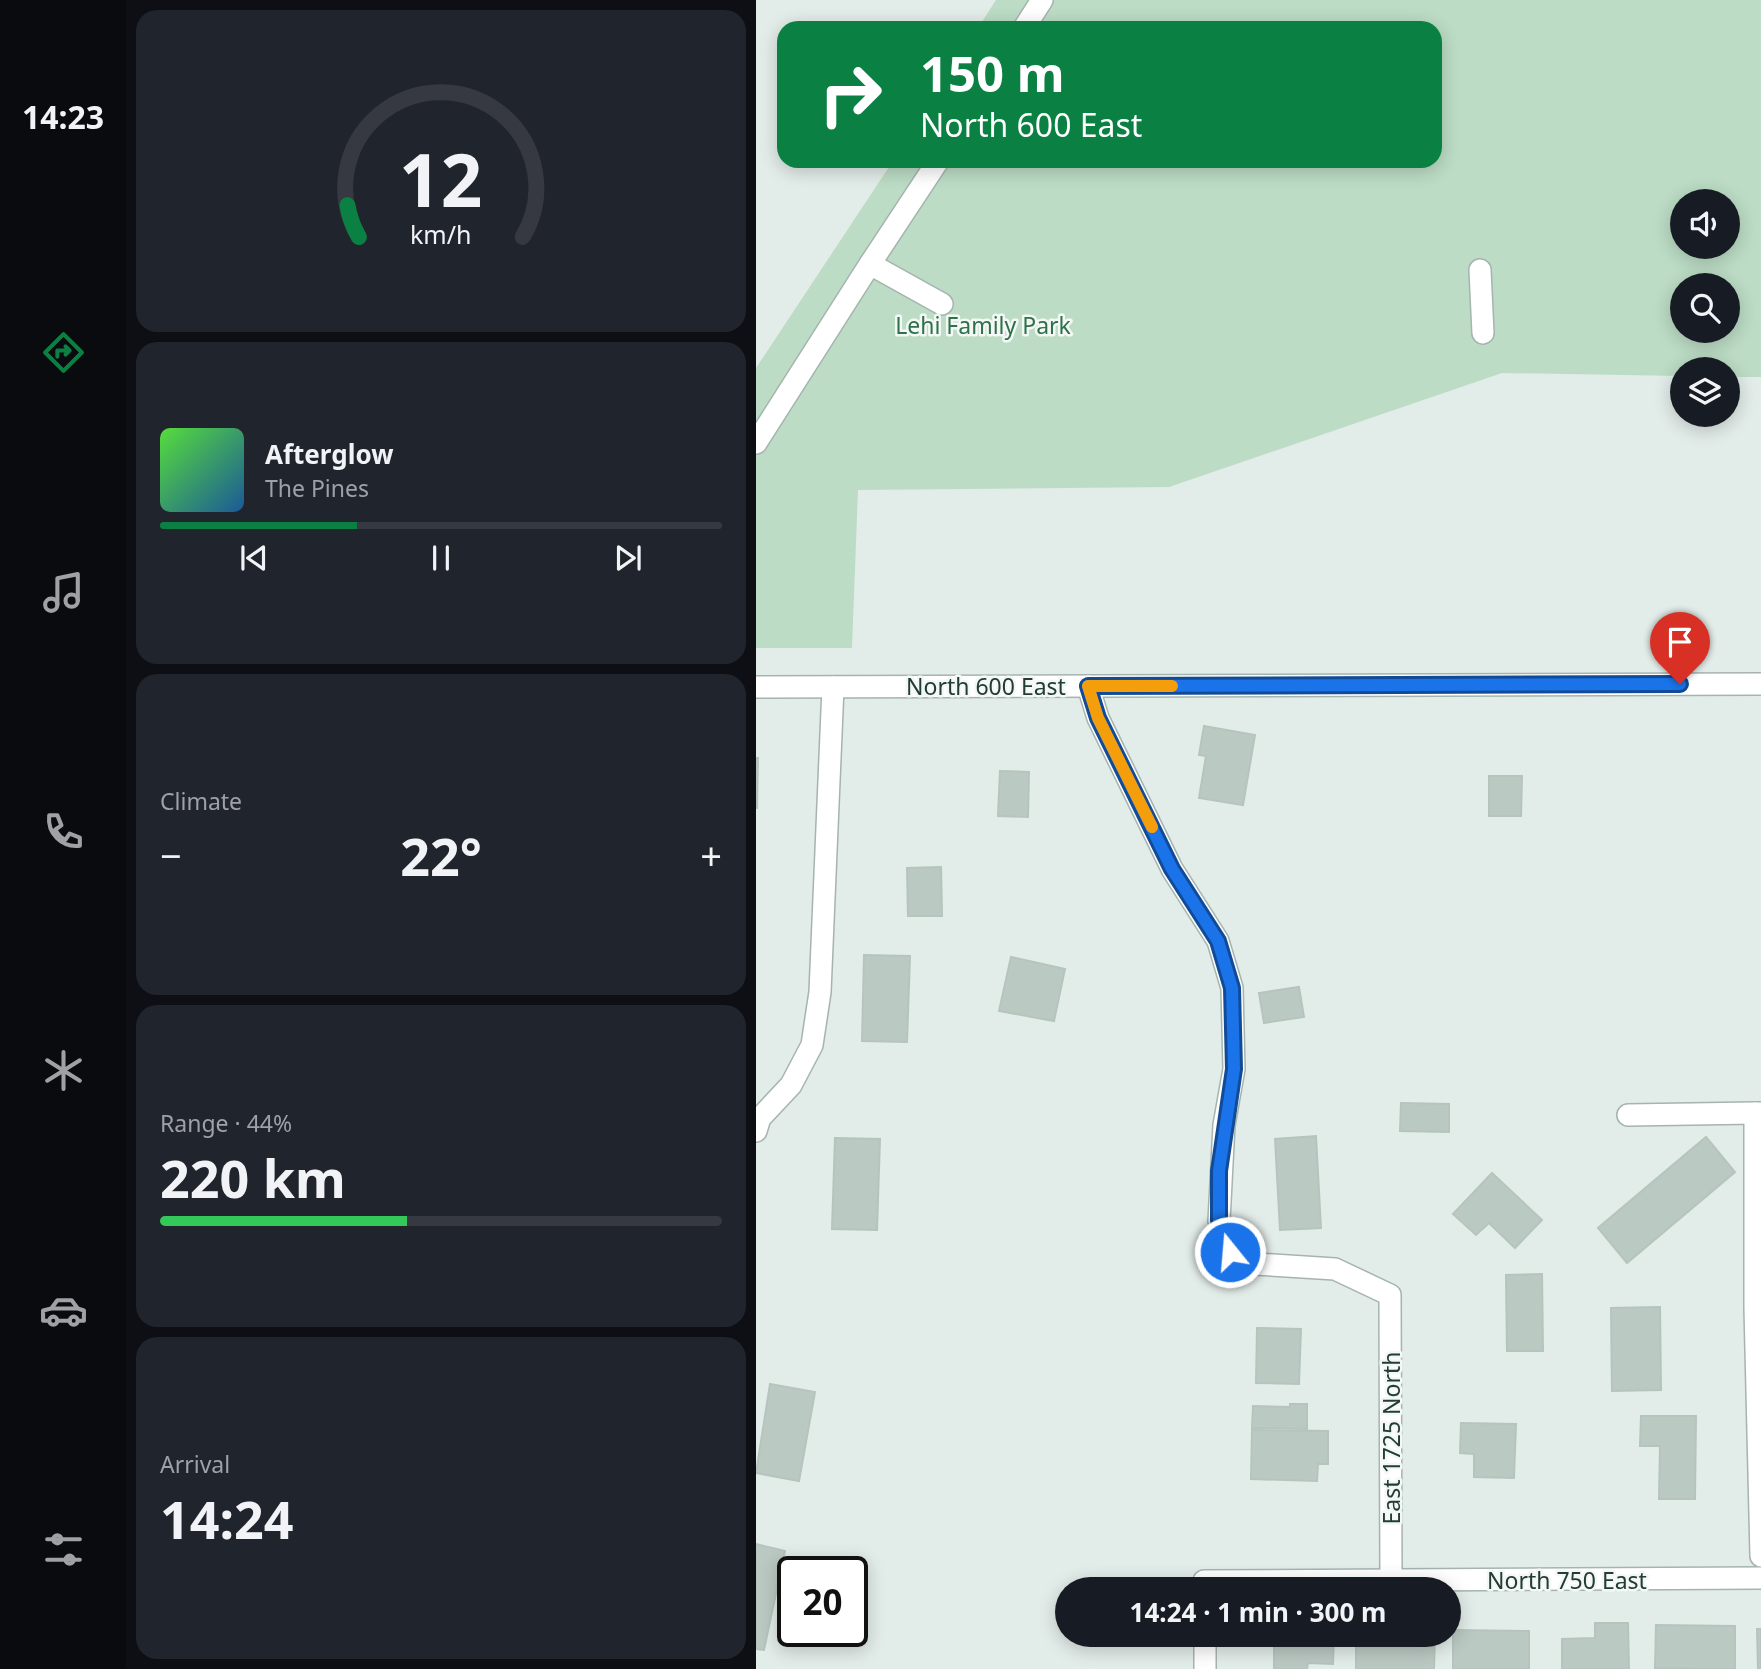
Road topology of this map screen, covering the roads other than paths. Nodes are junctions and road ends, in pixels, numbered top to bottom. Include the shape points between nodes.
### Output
1 (1042, 0) edge
2 (1028, 21) edge
3 (933, 168) edge
4 (870, 264) junction
5 (1480, 270) dead end
6 (942, 304) dead end
7 (1483, 332) dead end
8 (756, 443) edge
9 (1761, 684) edge
10 (1088, 686) junction
11 (756, 687) edge
12 (833, 687) junction
13 (1758, 1113) edge
14 (1628, 1115) dead end
15 (756, 1131) edge
16 (1761, 1556) edge
17 (1391, 1577) edge
18 (1761, 1578) edge
19 (1461, 1580) edge
20 (1205, 1647) edge
21 (1205, 1669) edge

1 - 2 street
3 - 4 street
4 - 6 street
4 - 8 street
5 - 7 street
9 - 10 street, North 600 East
10 - 12 street, North 600 East
10 - 17 street, East 1725 North via 1098,718 1172,869 1218,941 1232,988 1234,1069 1224,1125 1219,1208 1230,1252 1256,1264 1335,1269 1390,1295
11 - 12 street, North 600 East
12 - 15 street via 820,992 811,1045 791,1084 760,1118
13 - 14 street
13 - 16 street via 1755,1308
18 - 19 street, North 750 East
20 - 21 street

